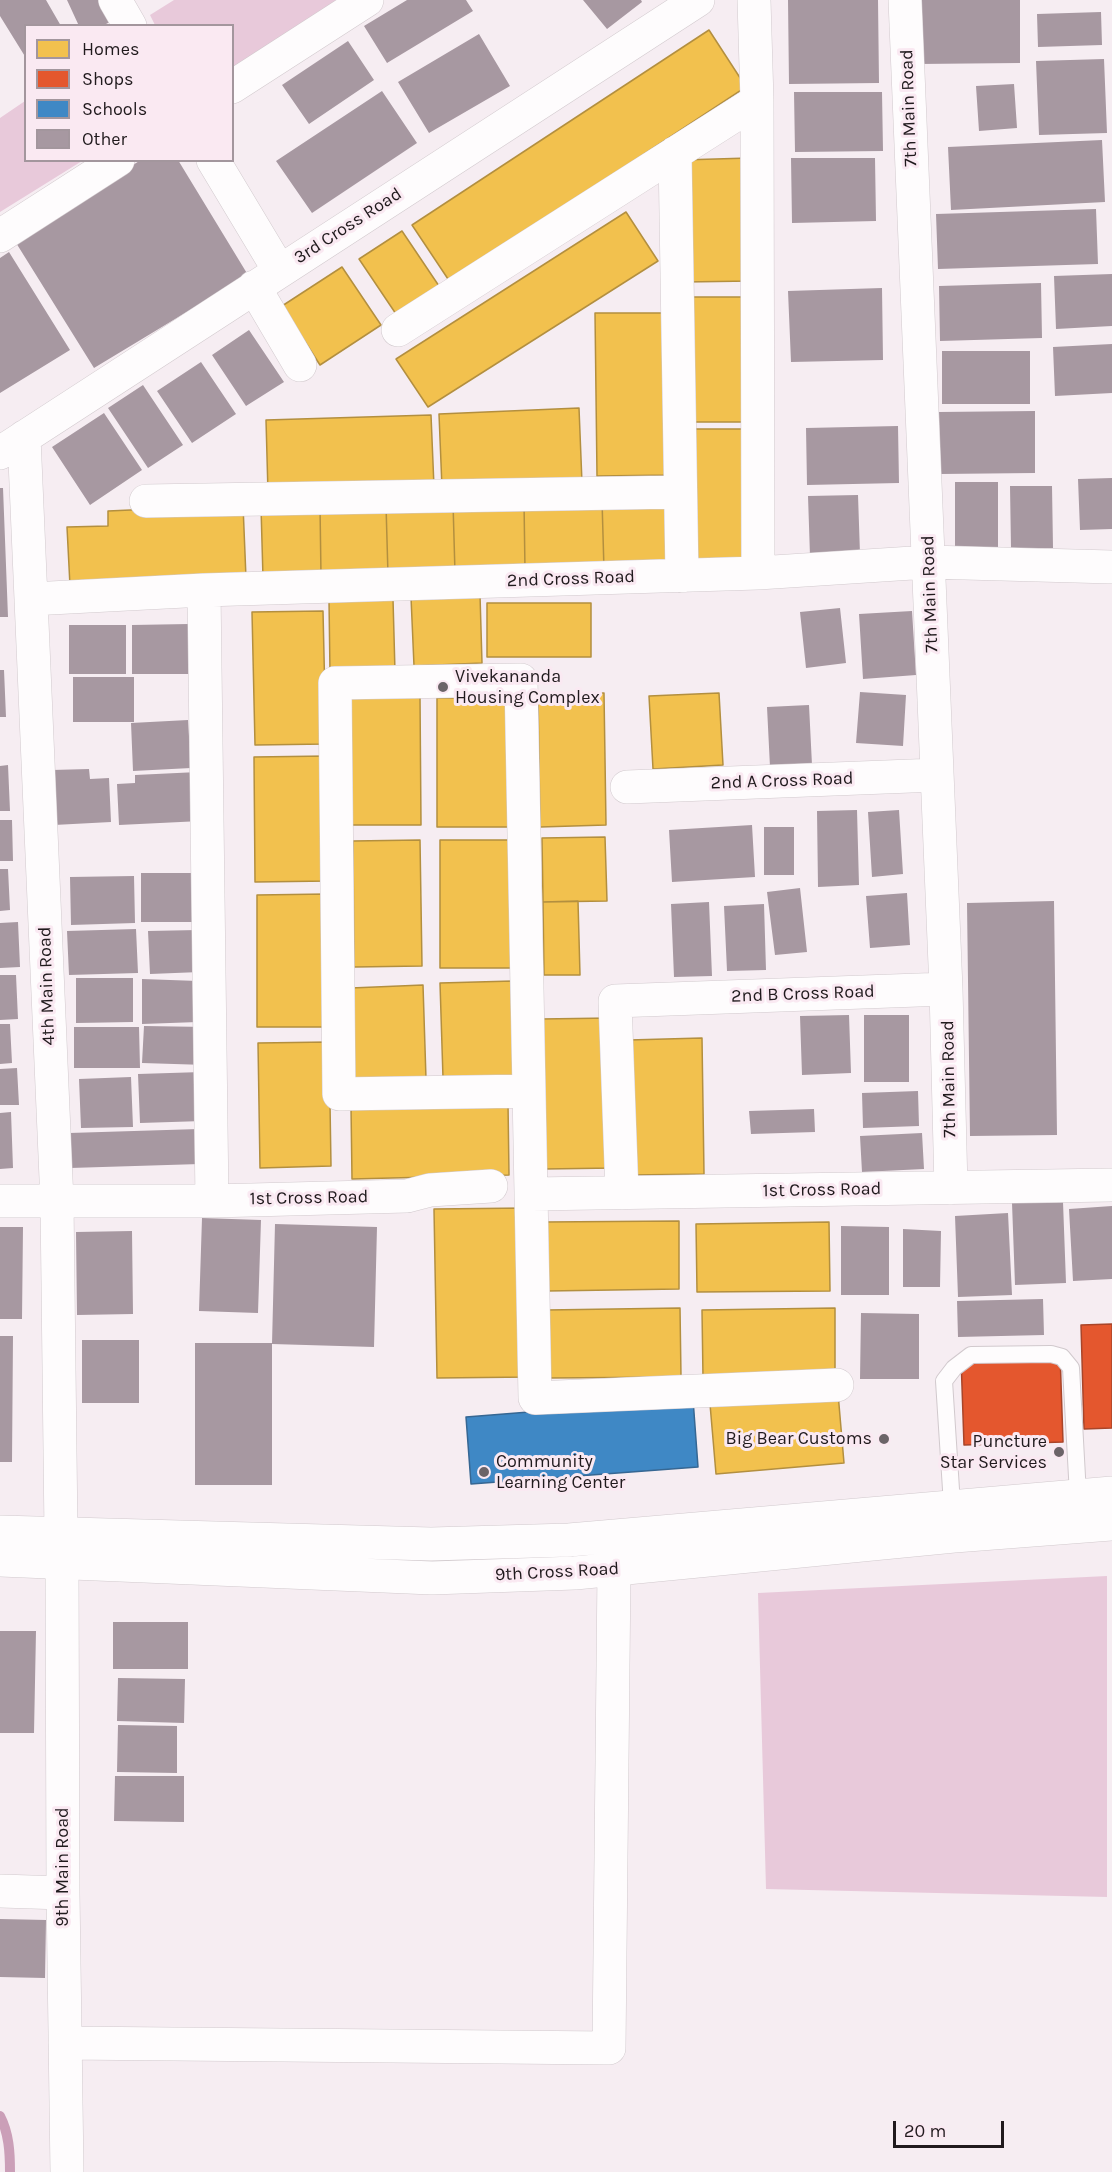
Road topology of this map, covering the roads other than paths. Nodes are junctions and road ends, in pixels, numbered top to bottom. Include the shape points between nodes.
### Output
1 (115, 0) edge
2 (367, 0) edge
3 (698, 0) edge
4 (753, 0) edge
5 (905, 0) edge
6 (129, 24) edge
7 (234, 86) edge
8 (757, 101) junction
9 (675, 153) junction
10 (115, 162) edge
11 (214, 162) edge
12 (0, 236) edge
13 (266, 279) junction
14 (398, 330) dead end
15 (300, 365) dead end
16 (12, 445) edge
17 (680, 492) junction
18 (146, 501) dead end
19 (928, 562) junction
20 (1112, 567) edge
21 (758, 573) junction
22 (682, 576) junction
23 (204, 590) junction
24 (31, 599) junction
25 (937, 775) junction
26 (627, 788) dead end
27 (946, 989) junction
28 (528, 1091) junction
29 (1112, 1185) edge
30 (491, 1186) dead end
31 (951, 1188) junction
32 (622, 1193) junction
33 (531, 1194) junction
34 (0, 1201) edge
35 (212, 1201) junction
36 (57, 1202) junction
37 (837, 1385) dead end
38 (1112, 1493) edge
39 (1078, 1495) junction
40 (952, 1505) junction
41 (1112, 1524) edge
42 (0, 1532) edge
43 (62, 1548) junction
44 (0, 1560) edge
45 (614, 1570) junction
46 (0, 1891) edge
47 (63, 1893) junction
48 (65, 2043) junction
49 (67, 2172) edge

1 - 6 street
2 - 7 street
3 - 13 street, 3rd Cross Road
4 - 8 street
5 - 19 street, 7th Main Road
8 - 9 street
8 - 21 street
9 - 14 street
9 - 17 street
10 - 12 street
11 - 13 street
13 - 15 street
13 - 16 street, 3rd Cross Road
16 - 24 street, 4th Main Road
17 - 18 street
17 - 22 street
19 - 20 street, 2nd Cross Road
19 - 21 street, 2nd Cross Road
19 - 25 street, 7th Main Road
21 - 22 street, 2nd Cross Road
22 - 23 street, 2nd Cross Road
23 - 24 street, 2nd Cross Road
23 - 35 street
24 - 36 street, 4th Main Road
25 - 26 street, 2nd A Cross Road
25 - 27 street, 7th Main Road
27 - 31 street, 7th Main Road
27 - 32 street, 2nd B Cross Road via 615,1001
28 - 28 street via 521,680 335,683 339,1094
28 - 33 street
29 - 31 street, 1st Cross Road
30 - 35 street, 1st Cross Road via 430,1190 407,1196
31 - 32 street, 1st Cross Road
32 - 33 street, 1st Cross Road
33 - 37 street via 535,1398
34 - 36 street, 1st Cross Road
35 - 36 street, 1st Cross Road
36 - 43 street, 4th Main Road
38 - 39 street, 9th Cross Road
39 - 40 street, 9th Cross Road
39 - 40 lane via 1071,1368 1062,1357 1051,1354 971,1355 944,1381
40 - 43 street, 9th Cross Road via 569,1540
41 - 45 street, 9th Cross Road
42 - 43 street, 9th Cross Road
43 - 44 street, 9th Cross Road
43 - 45 street, 9th Cross Road via 432,1578
43 - 47 street, 9th Main Road
45 - 48 street via 609,2048
46 - 47 street
47 - 48 street, 9th Main Road
48 - 49 street, 9th Main Road

